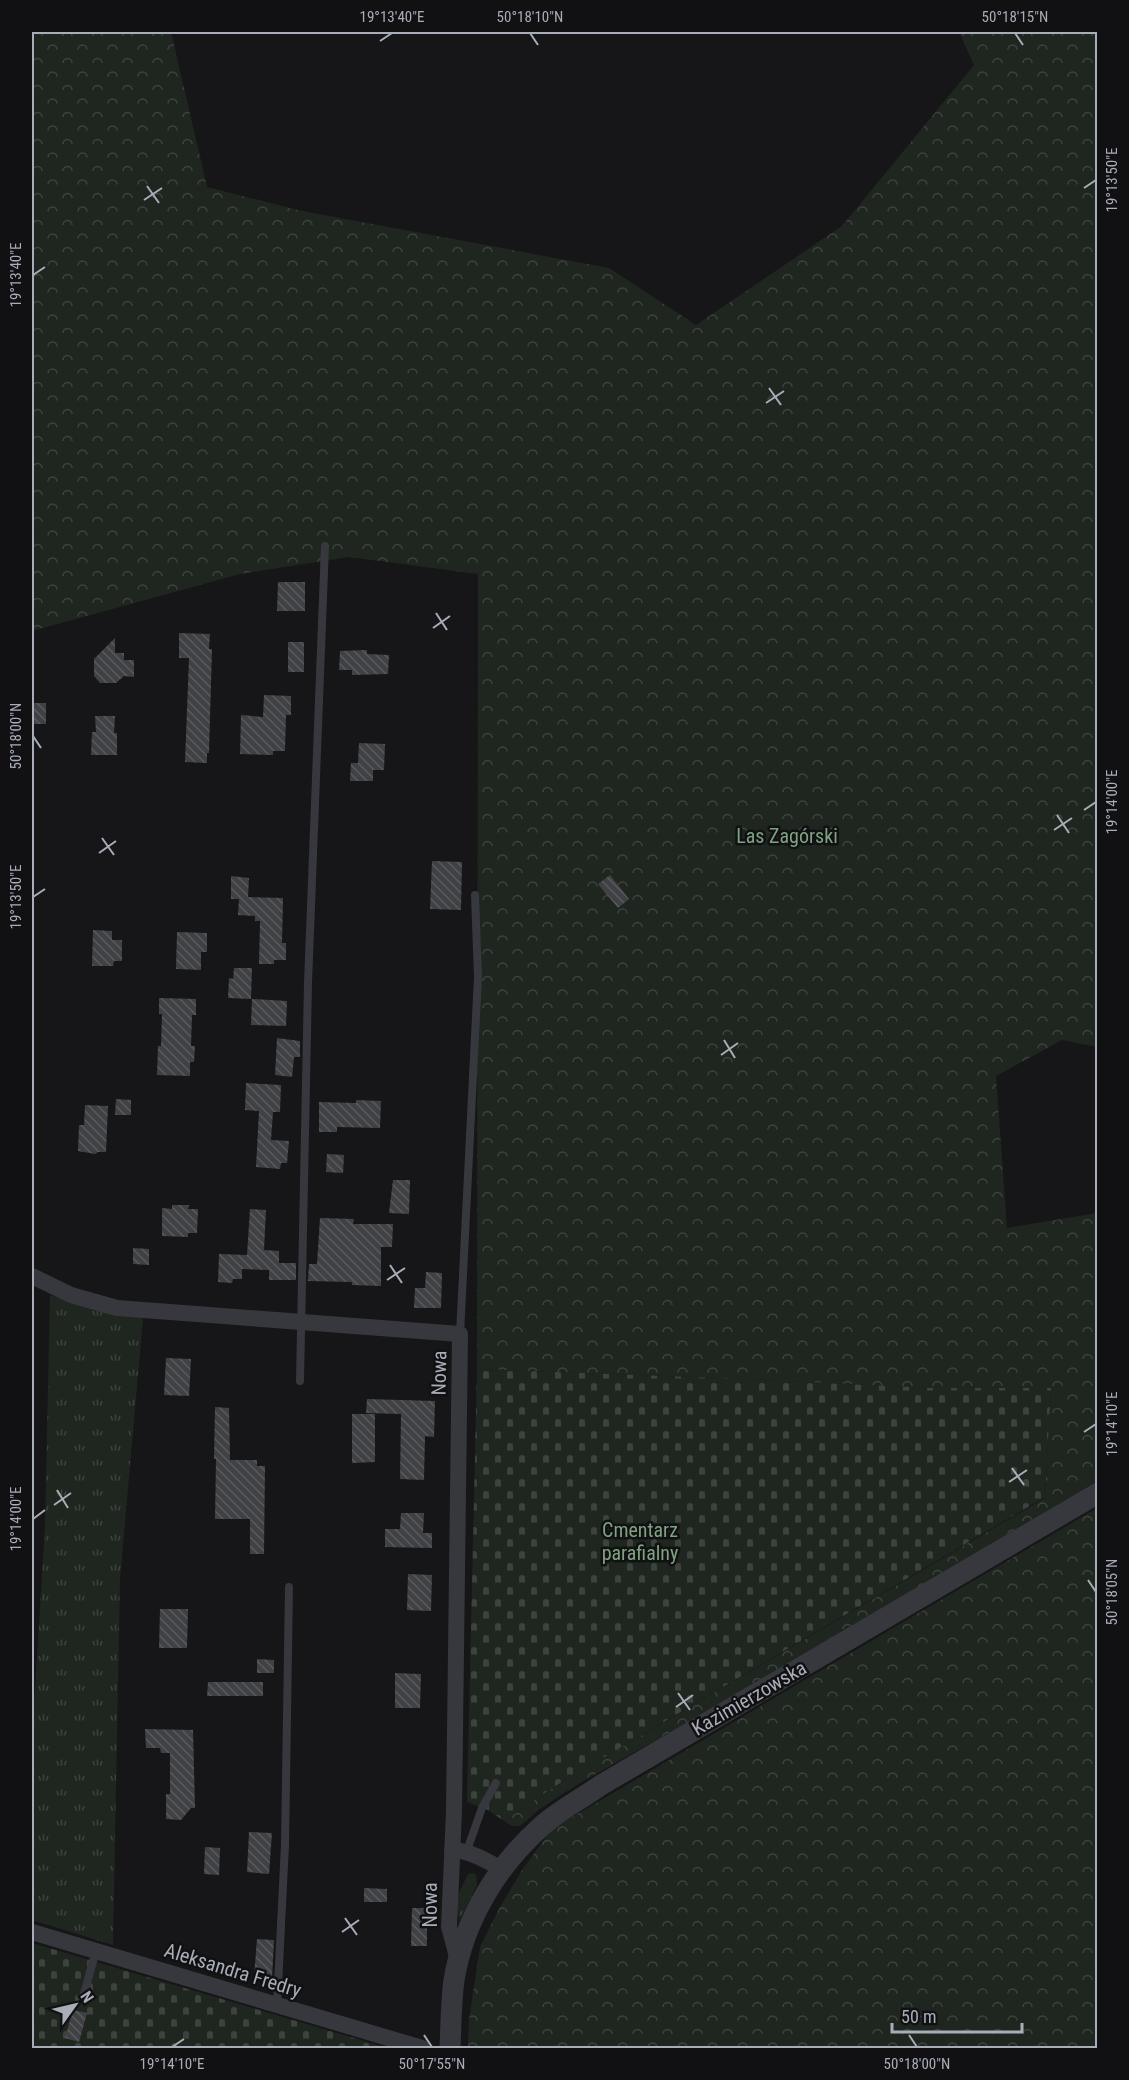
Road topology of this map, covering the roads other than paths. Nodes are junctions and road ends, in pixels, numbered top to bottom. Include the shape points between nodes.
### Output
1 (325, 546) dead end
2 (475, 895) dead end
3 (32, 1276) edge
4 (302, 1322) junction
5 (460, 1334) junction
6 (300, 1381) dead end
7 (1098, 1493) edge
8 (289, 1587) dead end
9 (496, 1783) dead end
10 (459, 1851) junction
11 (501, 1869) junction
12 (32, 1932) edge
13 (96, 1951) junction
14 (458, 1960) junction
15 (83, 1997) dead end
16 (277, 2005) junction
17 (422, 2049) edge
18 (450, 2049) edge

1 - 4 lane via 308,983
2 - 5 lane via 478,977
3 - 4 street, Nowa via 71,1295 117,1308
4 - 5 street, Nowa
4 - 6 lane
5 - 10 street, Nowa via 454,1811
7 - 11 street, Kazimierzowska via 602,1785 546,1822
8 - 16 lane via 285,1845
9 - 10 lane
10 - 11 street
10 - 14 street, Nowa via 448,1927
11 - 14 street, Kazimierzowska via 477,1906
12 - 13 street, Aleksandra Fredry
13 - 15 lane
13 - 16 street, Aleksandra Fredry
14 - 18 street, Kazimierzowska
16 - 17 street, Aleksandra Fredry

